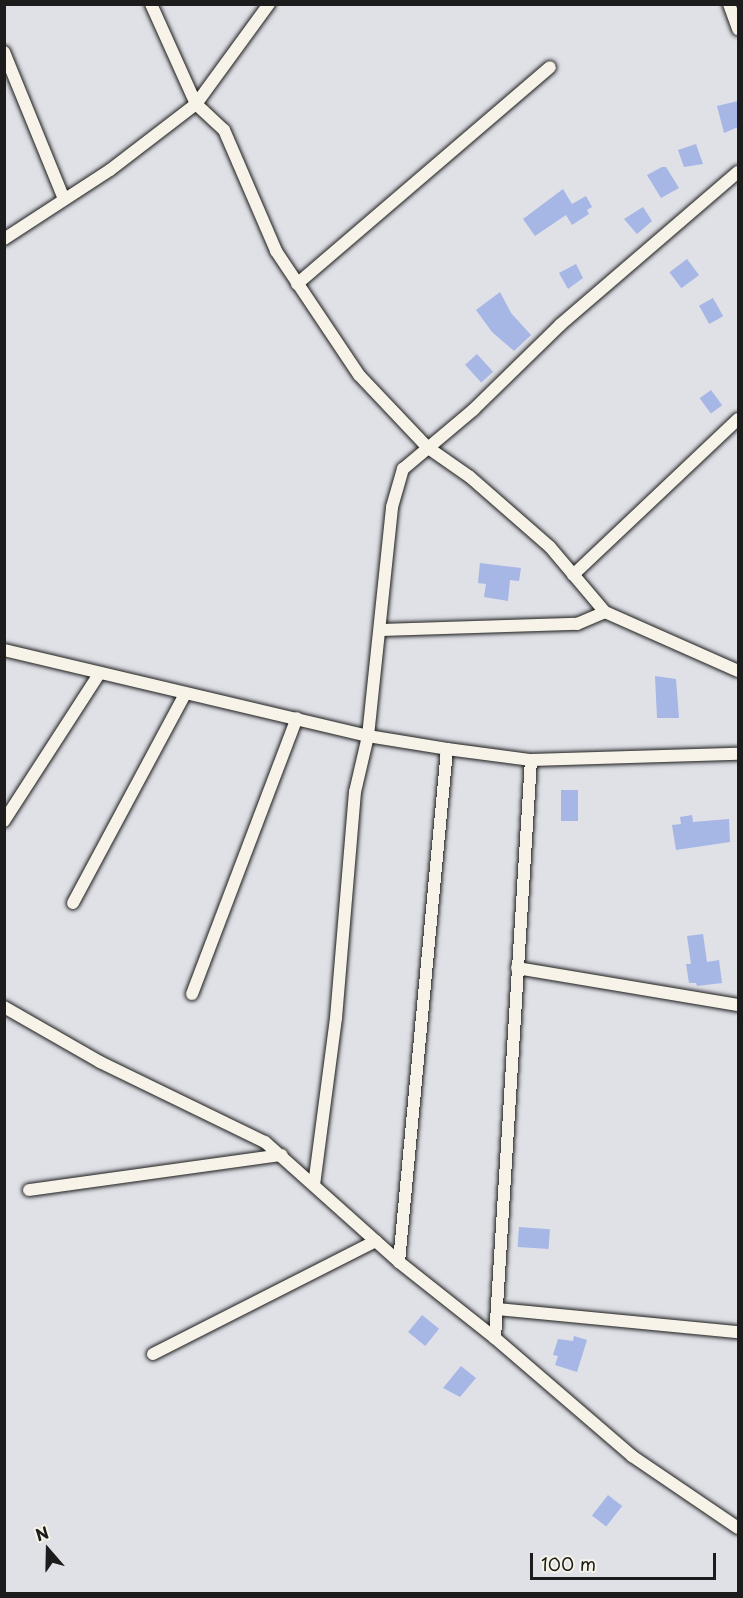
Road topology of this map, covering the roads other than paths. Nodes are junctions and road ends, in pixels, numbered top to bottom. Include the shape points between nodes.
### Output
1 (269, 4) edge
2 (729, 4) edge
3 (153, 6) edge
4 (738, 29) edge
5 (5, 53) edge
6 (550, 67) dead end
7 (196, 104) junction
8 (738, 172) edge
9 (64, 199) junction
10 (4, 239) edge
11 (297, 284) junction
12 (738, 419) edge
13 (427, 447) junction
14 (573, 575) junction
15 (605, 612) junction
16 (381, 630) junction
17 (4, 650) edge
18 (738, 670) edge
19 (99, 675) junction
20 (185, 694) junction
21 (297, 718) junction
22 (368, 736) junction
23 (447, 749) junction
24 (738, 754) edge
25 (531, 760) junction
26 (4, 822) edge
27 (73, 903) dead end
28 (517, 968) junction
29 (192, 994) dead end
30 (738, 1005) edge
31 (4, 1007) edge
32 (282, 1155) junction
33 (314, 1185) junction
34 (29, 1190) dead end
35 (376, 1241) junction
36 (399, 1262) junction
37 (498, 1309) junction
38 (738, 1332) edge
39 (495, 1338) junction
40 (153, 1354) dead end
41 (738, 1528) edge

1 - 7 street
2 - 4 street
3 - 7 street
5 - 9 street
6 - 11 street
7 - 9 street via 110,170
7 - 11 street via 224,130 261,221
8 - 13 street via 601,288 473,410
9 - 10 street
11 - 13 street via 359,375
12 - 14 street
13 - 14 street via 508,509
13 - 16 street via 403,470 396,487
14 - 15 street
15 - 16 street via 577,624
15 - 18 street
16 - 22 street
17 - 19 street
19 - 20 street
19 - 26 street
20 - 21 street
20 - 27 street
21 - 22 street
21 - 29 street
22 - 23 street
22 - 33 street via 355,792 336,1018
23 - 25 street
23 - 36 street
24 - 25 street
25 - 28 street
28 - 30 street
28 - 37 street
31 - 32 street via 100,1062 249,1132
32 - 33 street
32 - 34 street
33 - 35 street
35 - 36 street
35 - 40 street
36 - 39 street
37 - 38 street
37 - 39 street
39 - 41 street via 633,1456

